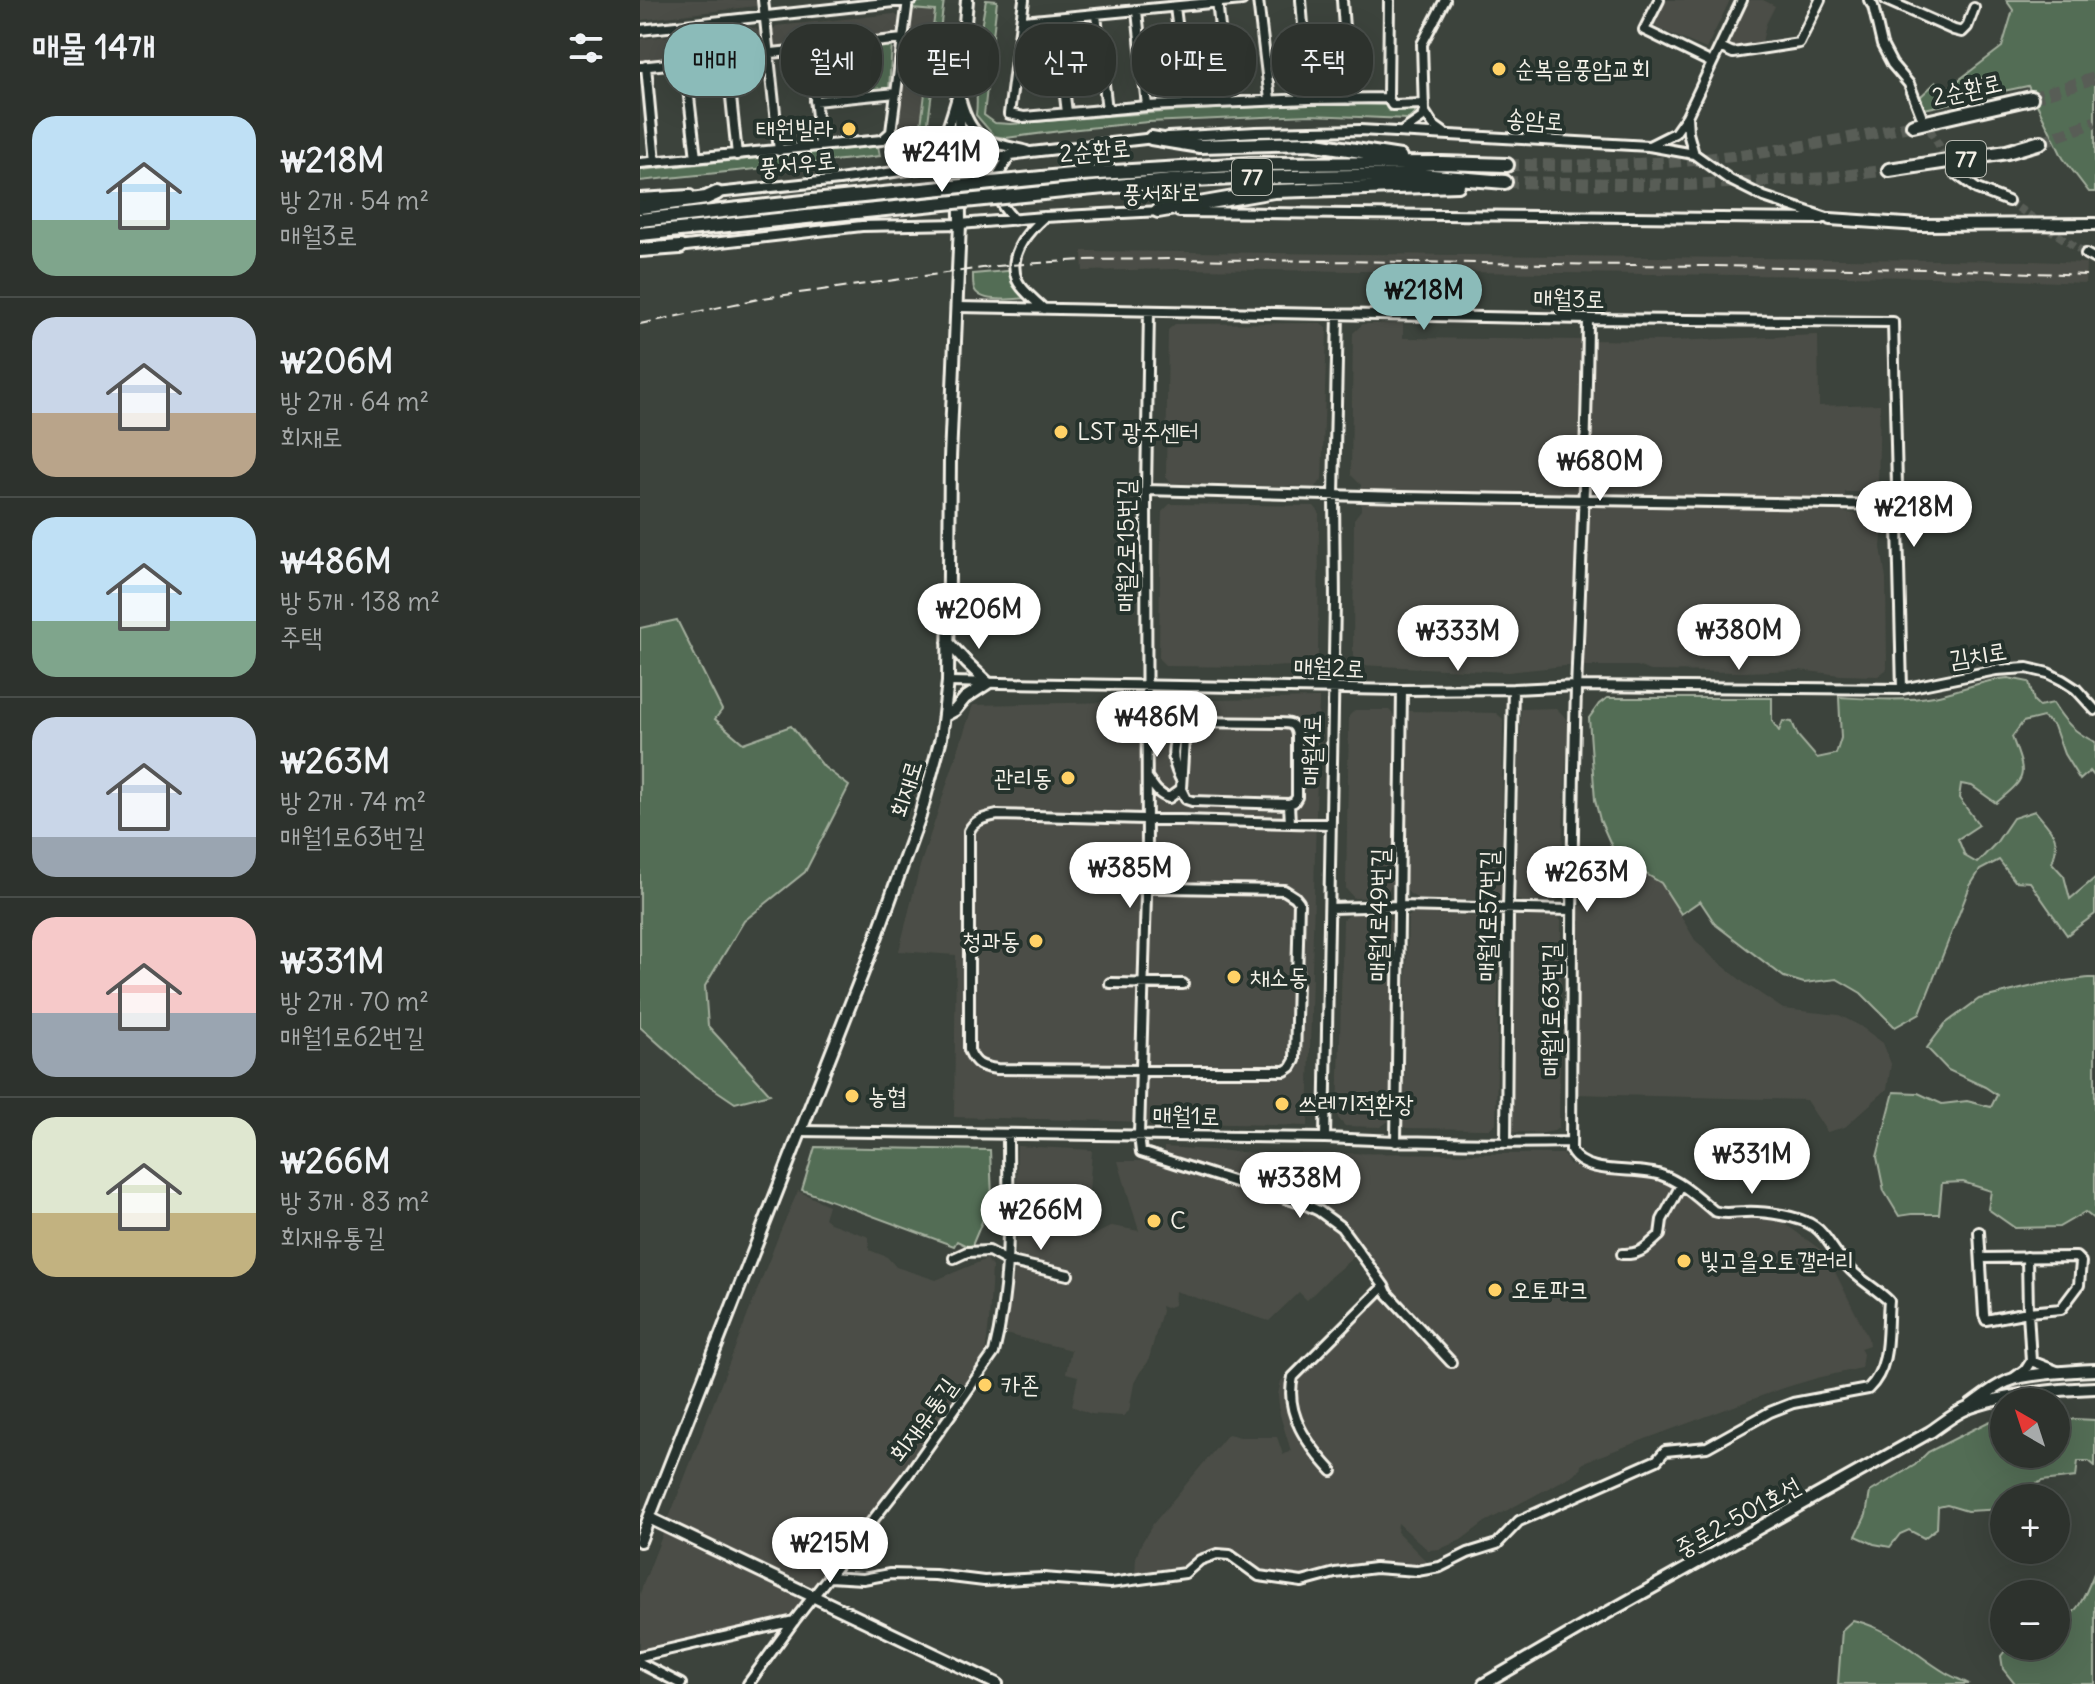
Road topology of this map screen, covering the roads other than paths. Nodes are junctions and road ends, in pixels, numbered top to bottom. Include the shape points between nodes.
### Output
1 (763, 0) edge
2 (967, 0) edge
3 (1024, 0) edge
4 (1242, 0) edge
5 (1258, 0) edge
6 (1301, 0) edge
7 (1342, 0) edge
8 (1389, 0) edge
9 (1445, 0) edge
10 (1659, 0) edge
11 (1742, 0) edge
12 (1820, 0) edge
13 (1869, 0) edge
14 (1886, 0) edge
15 (910, 1) edge
16 (1217, 1) edge
17 (1175, 7) junction
18 (1974, 8) dead end
19 (1137, 11) junction
20 (1096, 15) junction
21 (764, 17) junction
22 (1056, 19) junction
23 (1023, 21) junction
24 (906, 24) edge
25 (965, 24) edge
26 (640, 30) edge
27 (1720, 47) junction
28 (781, 52) edge
29 (765, 54) edge
30 (768, 54) junction
31 (1712, 63) junction
32 (664, 64) edge
33 (643, 66) edge
34 (898, 78) edge
35 (896, 93) junction
36 (689, 96) edge
37 (731, 96) edge
38 (815, 96) edge
39 (958, 96) edge
40 (959, 96) edge
41 (960, 96) edge
42 (1388, 98) junction
43 (2031, 98) tunnel mouth
44 (1309, 99) junction
45 (1349, 99) junction
46 (1270, 100) junction
47 (815, 101) junction
48 (1228, 102) junction
49 (1187, 104) junction
50 (1147, 106) junction
51 (1424, 107) junction
52 (1107, 110) junction
53 (1067, 113) junction
54 (1687, 116) junction
55 (1917, 120) joint
56 (1403, 131) junction
57 (1445, 134) junction
58 (1151, 138) junction
59 (2041, 142) tunnel mouth
60 (820, 146) junction
61 (1649, 146) junction
62 (779, 151) junction
63 (1031, 152) junction
64 (1694, 154) junction
65 (737, 155) junction
66 (1011, 155) junction
67 (696, 158) junction
68 (655, 162) junction
69 (640, 163) edge
70 (1442, 163) junction
71 (959, 164) junction
72 (1507, 165) tunnel mouth
73 (1889, 170) tunnel mouth
74 (903, 171) junction
75 (1954, 172) tunnel mouth
76 (717, 193) junction
77 (640, 198) edge
78 (2008, 201) tunnel mouth
79 (640, 207) edge
80 (1158, 211) junction
81 (1044, 217) junction
82 (1830, 219) junction
83 (640, 220) edge
84 (1014, 220) junction
85 (960, 224) junction
86 (2095, 224) edge
87 (640, 234) edge
88 (680, 247) joint
89 (640, 250) edge
90 (2086, 254) tunnel mouth
91 (2095, 259) edge
92 (956, 307) junction
93 (1045, 309) junction
94 (1149, 311) junction
95 (1338, 314) junction
96 (1588, 319) junction
97 (1146, 490) junction
98 (1334, 495) junction
99 (1584, 499) junction
100 (1897, 505) junction
101 (948, 642) junction
102 (948, 682) junction
103 (988, 683) junction
104 (1146, 685) junction
105 (1576, 686) junction
106 (1333, 688) junction
107 (1513, 689) junction
108 (1902, 689) junction
109 (1402, 690) junction
110 (2095, 710) edge
111 (944, 716) junction
112 (1178, 734) dead end
113 (1146, 776) junction
114 (1182, 786) junction
115 (1289, 804) junction
116 (1147, 820) junction
117 (1290, 823) junction
118 (1330, 824) junction
119 (1111, 887) dead end
120 (1146, 887) junction
121 (1399, 906) junction
122 (1330, 908) junction
123 (1508, 908) junction
124 (1571, 910) junction
125 (1110, 983) dead end
126 (1145, 983) junction
127 (1183, 984) dead end
128 (1142, 1071) junction
129 (800, 1131) junction
130 (1008, 1134) junction
131 (1139, 1135) junction
132 (1325, 1138) junction
133 (1396, 1142) junction
134 (1571, 1142) junction
135 (1506, 1143) junction
136 (1681, 1185) junction
137 (1979, 1232) dead end
138 (1622, 1254) dead end
139 (2027, 1257) junction
140 (954, 1258) dead end
141 (1981, 1258) junction
142 (1007, 1261) junction
143 (1068, 1275) dead end
144 (1384, 1286) junction
145 (2028, 1312) junction
146 (2031, 1361) junction
147 (1451, 1362) dead end
148 (2095, 1370) edge
149 (2061, 1372) junction
150 (2011, 1380) junction
151 (2095, 1388) edge
152 (1966, 1409) junction
153 (1332, 1471) dead end
154 (649, 1518) junction
155 (640, 1541) edge
156 (829, 1577) junction
157 (814, 1597) junction
158 (794, 1621) junction
159 (640, 1656) edge
160 (640, 1663) edge
161 (681, 1684) edge
162 (748, 1684) edge
163 (997, 1684) edge
164 (1484, 1684) edge

1 - 21 street
2 - 25 main road, 회재로
3 - 23 street
4 - 16 street
5 - 46 street
6 - 44 street
7 - 45 street
8 - 42 street
9 - 51 street via 1422,44
10 - 31 street via 1644,30
11 - 27 street
12 - 27 street via 1799,43 1733,53
13 - 55 street via 1882,45 1909,84
14 - 18 street via 1962,32
15 - 21 street
15 - 24 street
16 - 17 street
16 - 48 street
17 - 19 street
17 - 49 street
19 - 20 street
19 - 50 street
20 - 22 street
20 - 52 street
21 - 26 street
21 - 30 street
22 - 23 street
22 - 53 street
23 - 53 street via 1009,114
27 - 31 street
28 - 30 street
29 - 30 street
30 - 62 street
31 - 54 street
32 - 33 street
33 - 68 street
34 - 35 street
35 - 47 street
35 - 60 street via 891,132 882,140
36 - 67 street
37 - 65 street
38 - 47 street
39 - 74 street via 939,143
40 - 71 main road, 회재로
41 - 63 street via 967,121 979,136
42 - 45 street
42 - 51 street via 1392,105
43 - 55 highway, 2순환로 / 77
44 - 45 street
44 - 46 street
46 - 48 street
47 - 60 street
48 - 49 street
49 - 50 street
50 - 52 street
51 - 56 street via 1422,118
51 - 57 street
52 - 53 street
54 - 61 street via 1675,133
54 - 64 street
56 - 57 street, 송암로
56 - 58 street, 송암로
57 - 61 street, 송암로
58 - 63 street, 송암로
58 - 70 highway via 1200,146 1310,143
59 - 73 highway, 77
60 - 62 street
61 - 64 street, 송암로
62 - 65 street
63 - 66 street, 송암로
64 - 82 street, 송암로 via 1764,197
65 - 67 street
66 - 71 street, 송암로
66 - 84 street via 999,170 996,188 999,203
67 - 68 street
68 - 69 street
70 - 72 highway, 2순환로 / 77
70 - 83 highway, 2순환로 / 77, bridge via 1249,164 1081,174
71 - 74 street, 풍서우로
71 - 85 main road, 회재로
74 - 76 street, 풍서우로
75 - 78 street via 1977,189
76 - 77 street, 풍서우로
76 - 79 highway
80 - 81 street, 풍서좌로
80 - 82 street, 풍서좌로
80 - 87 highway, 2순환로 / 77, bridge via 1274,191 1505,182 1421,175 1235,178
81 - 84 street, 풍서좌로
81 - 93 street via 1025,236 1015,269 1019,284
82 - 86 main road, 송암로 via 1920,225
84 - 85 street, 풍서좌로
85 - 88 street, 풍서좌로 via 862,226
85 - 92 main road, 회재로
88 - 89 highway
90 - 91 street
92 - 93 street, 매월3로
92 - 101 main road, 회재로
93 - 94 street, 매월3로
94 - 95 street, 매월3로
94 - 97 street, 매월2로15번길
95 - 96 street, 매월3로
95 - 98 street, 매월4로
96 - 99 street, 매월1로63번길
96 - 100 street, 매월3로 via 1893,322
97 - 98 street
97 - 104 street, 매월2로15번길
98 - 99 street
98 - 106 street, 매월4로
99 - 100 street
99 - 105 street, 매월1로63번길
100 - 108 street
101 - 102 main road, 회재로
101 - 103 main road
102 - 103 street, 매월2로
102 - 111 main road, 회재로
103 - 104 street, 매월2로
103 - 111 main road
104 - 106 street, 매월2로
104 - 113 street, 매월2로15번길
105 - 107 street, 매월2로
105 - 108 street, 매월2로
105 - 124 street, 매월1로63번길
106 - 109 street, 매월2로
106 - 118 street, 매월4로
107 - 109 street, 매월2로
107 - 123 street, 매월1로57번길
108 - 110 street, 김치로 via 2027,668 2062,680
109 - 121 street, 매월1로49번길
111 - 129 main road, 회재로 via 920,816
112 - 114 street via 1173,764
113 - 114 street via 1157,793 1169,798
113 - 116 street, 매월2로15번길
114 - 115 street via 1192,801
114 - 115 street via 1185,722 1291,724 1297,735 1297,797
115 - 117 street
116 - 117 street
116 - 120 street, 매월2로15번길
116 - 128 street via 997,815 972,824 968,839 972,1058 997,1069
117 - 118 street
118 - 122 street, 매월4로
119 - 120 street
120 - 126 street, 매월2로15번길
120 - 128 street via 1284,890 1299,902 1299,917 1291,1067 1279,1072
121 - 122 street
121 - 123 street
121 - 133 street, 매월1로49번길
122 - 132 street, 매월4로
123 - 124 street
123 - 135 street, 매월1로57번길
124 - 134 street, 매월1로63번길
125 - 126 street
126 - 127 street
126 - 128 street, 매월2로15번길
128 - 131 street, 매월2로15번길
129 - 130 street, 매월1로
129 - 154 main road, 회재로
130 - 131 street, 매월1로
130 - 142 street, 회재유통길
131 - 132 street, 매월1로
131 - 144 street via 1141,1152 1319,1211 1341,1227
132 - 133 street, 매월1로
133 - 135 street, 매월1로
134 - 135 street, 매월1로
134 - 136 street via 1573,1156 1585,1163 1659,1174
136 - 138 street via 1660,1235 1640,1252
136 - 156 street via 1714,1211 1799,1219 1825,1234 1841,1260 1889,1301 1888,1347 1877,1381 1868,1389 1793,1403 1707,1447 1665,1451 1657,1460 1519,1521 1497,1544 1440,1567 1375,1568 1302,1582 1259,1576 1230,1555 1217,1554 1185,1573 1110,1583 890,1574
137 - 141 street
139 - 141 street
139 - 145 street
139 - 145 street via 2076,1257 2081,1262 2079,1285 2061,1309
140 - 142 street via 978,1250
141 - 145 street via 1986,1320
142 - 143 street
142 - 156 street, 회재유통길 via 996,1347 988,1363
144 - 147 street
144 - 153 street via 1293,1377 1291,1399 1298,1426
145 - 146 street
146 - 149 street
146 - 150 street
148 - 149 main road
149 - 150 main road
150 - 152 main road
151 - 152 main road, 중로2-501호선
152 - 164 main road, 중로2-501호선
154 - 155 main road, 회재로
154 - 157 main road
156 - 157 street, 회재유통길
157 - 158 street, 회재유통길
157 - 163 main road
158 - 159 street
158 - 162 street, 회재유통길
160 - 161 street

